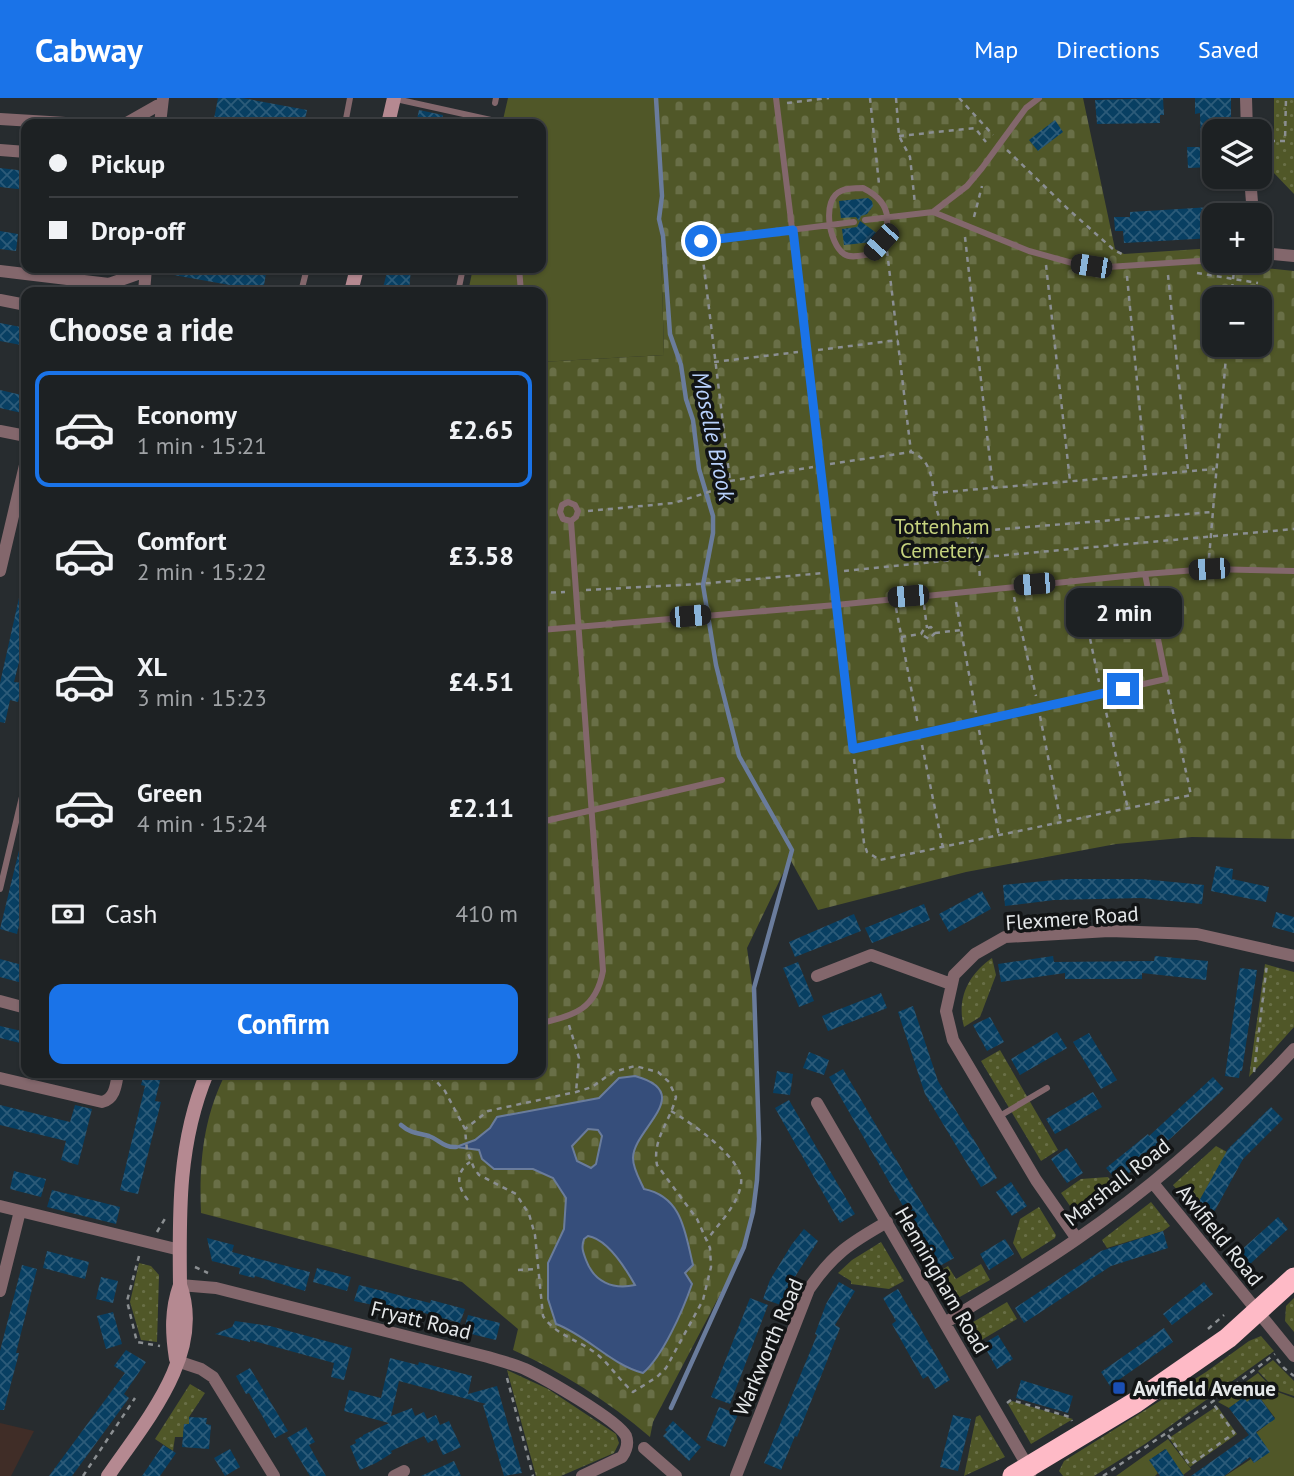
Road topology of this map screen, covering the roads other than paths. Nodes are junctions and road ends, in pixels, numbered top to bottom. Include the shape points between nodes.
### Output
1 (394, 98) edge
2 (1039, 98) edge
3 (1246, 98) edge
4 (348, 99) edge
5 (162, 101) edge
6 (776, 101) edge
7 (0, 118) edge
8 (133, 119) edge
9 (160, 119) edge
10 (346, 119) edge
11 (389, 119) edge
12 (487, 119) edge
13 (1247, 119) edge
14 (21, 120) edge
15 (0, 150) edge
16 (21, 152) edge
17 (933, 212) junction
18 (888, 218) junction
19 (865, 220) dead end
20 (854, 222) dead end
21 (831, 225) junction
22 (793, 230) junction
23 (701, 241) road end
24 (1272, 253) edge
25 (1294, 256) edge
26 (1202, 261) edge
27 (0, 271) edge
28 (136, 273) edge
29 (0, 300) edge
30 (21, 304) edge
31 (0, 431) edge
32 (21, 435) edge
33 (21, 482) edge
34 (570, 521) junction
35 (0, 571) edge
36 (1294, 571) edge
37 (1145, 574) junction
38 (836, 604) junction
39 (577, 627) junction
40 (546, 630) edge
41 (722, 780) dead end
42 (21, 801) edge
43 (591, 810) junction
44 (546, 821) edge
45 (0, 889) edge
46 (1294, 956) edge
47 (817, 976) dead end
48 (951, 984) junction
49 (0, 1001) edge
50 (21, 1007) edge
51 (546, 1022) edge
52 (1294, 1049) edge
53 (0, 1077) edge
54 (117, 1078) edge
55 (204, 1078) edge
56 (1047, 1088) dead end
57 (817, 1103) dead end
58 (998, 1118) junction
59 (1153, 1183) junction
60 (0, 1206) edge
61 (20, 1211) junction
62 (887, 1222) junction
63 (1077, 1239) junction
64 (180, 1250) junction
65 (1294, 1278) edge
66 (180, 1285) junction
67 (0, 1292) edge
68 (1252, 1305) junction
69 (945, 1323) junction
70 (1289, 1351) edge
71 (177, 1361) junction
72 (644, 1448) dead end
73 (602, 1472) edge
74 (1025, 1473) edge
75 (108, 1476) edge
76 (274, 1476) edge
77 (582, 1476) edge
78 (676, 1476) edge
79 (736, 1476) edge

1 - 11 street
1 - 12 lane
2 - 17 lane via 1026,108 967,186
3 - 13 street
4 - 10 lane
5 - 8 street
5 - 9 street
6 - 22 lane
7 - 14 street
15 - 16 street
17 - 18 lane
17 - 26 lane via 1045,256 1091,266
18 - 19 lane
18 - 21 lane via 875,194 863,188 840,191 832,198
18 - 21 lane via 887,232 870,254 851,257 834,243
20 - 21 lane
21 - 22 lane
22 - 23 lane
22 - 38 lane
24 - 25 street
27 - 28 street via 109,284
29 - 30 street
31 - 32 street
33 - 35 street
34 - 34 lane via 578,511 568,502 560,512
34 - 39 lane
36 - 37 lane via 1209,569
37 - 38 lane
37 - 38 lane via 1166,679 853,749
38 - 39 lane
39 - 40 lane
39 - 43 lane
41 - 43 lane
42 - 45 lane
43 - 44 lane
43 - 51 lane via 603,971 597,991 579,1011
46 - 48 street, Flexmere Road via 1197,934 1109,931 1005,937 975,954
47 - 48 street via 871,955
48 - 58 street via 946,1011 954,1040
49 - 50 street
52 - 59 street, Marshall Road via 1251,1096
53 - 54 street via 102,1102 114,1092
55 - 64 street via 187,1132 182,1167
56 - 58 lane
57 - 62 street, Henningham Road
58 - 63 street
59 - 63 street, Marshall Road
59 - 68 street, Awlfield Road
60 - 61 street
61 - 64 street
61 - 67 street
62 - 69 street, Henningham Road
62 - 79 street, Warkworth Road via 827,1263 809,1289
63 - 69 street, Marshall Road
64 - 66 street
65 - 68 highway
66 - 71 street via 173,1304
66 - 73 street, Fryatt Road via 216,1288 502,1361 552,1383 625,1435 628,1444 622,1457
68 - 70 street
68 - 74 highway via 1228,1338
69 - 74 street, Henningham Road via 996,1411
71 - 75 street via 156,1404
71 - 76 street via 213,1377
72 - 78 street
73 - 77 street

